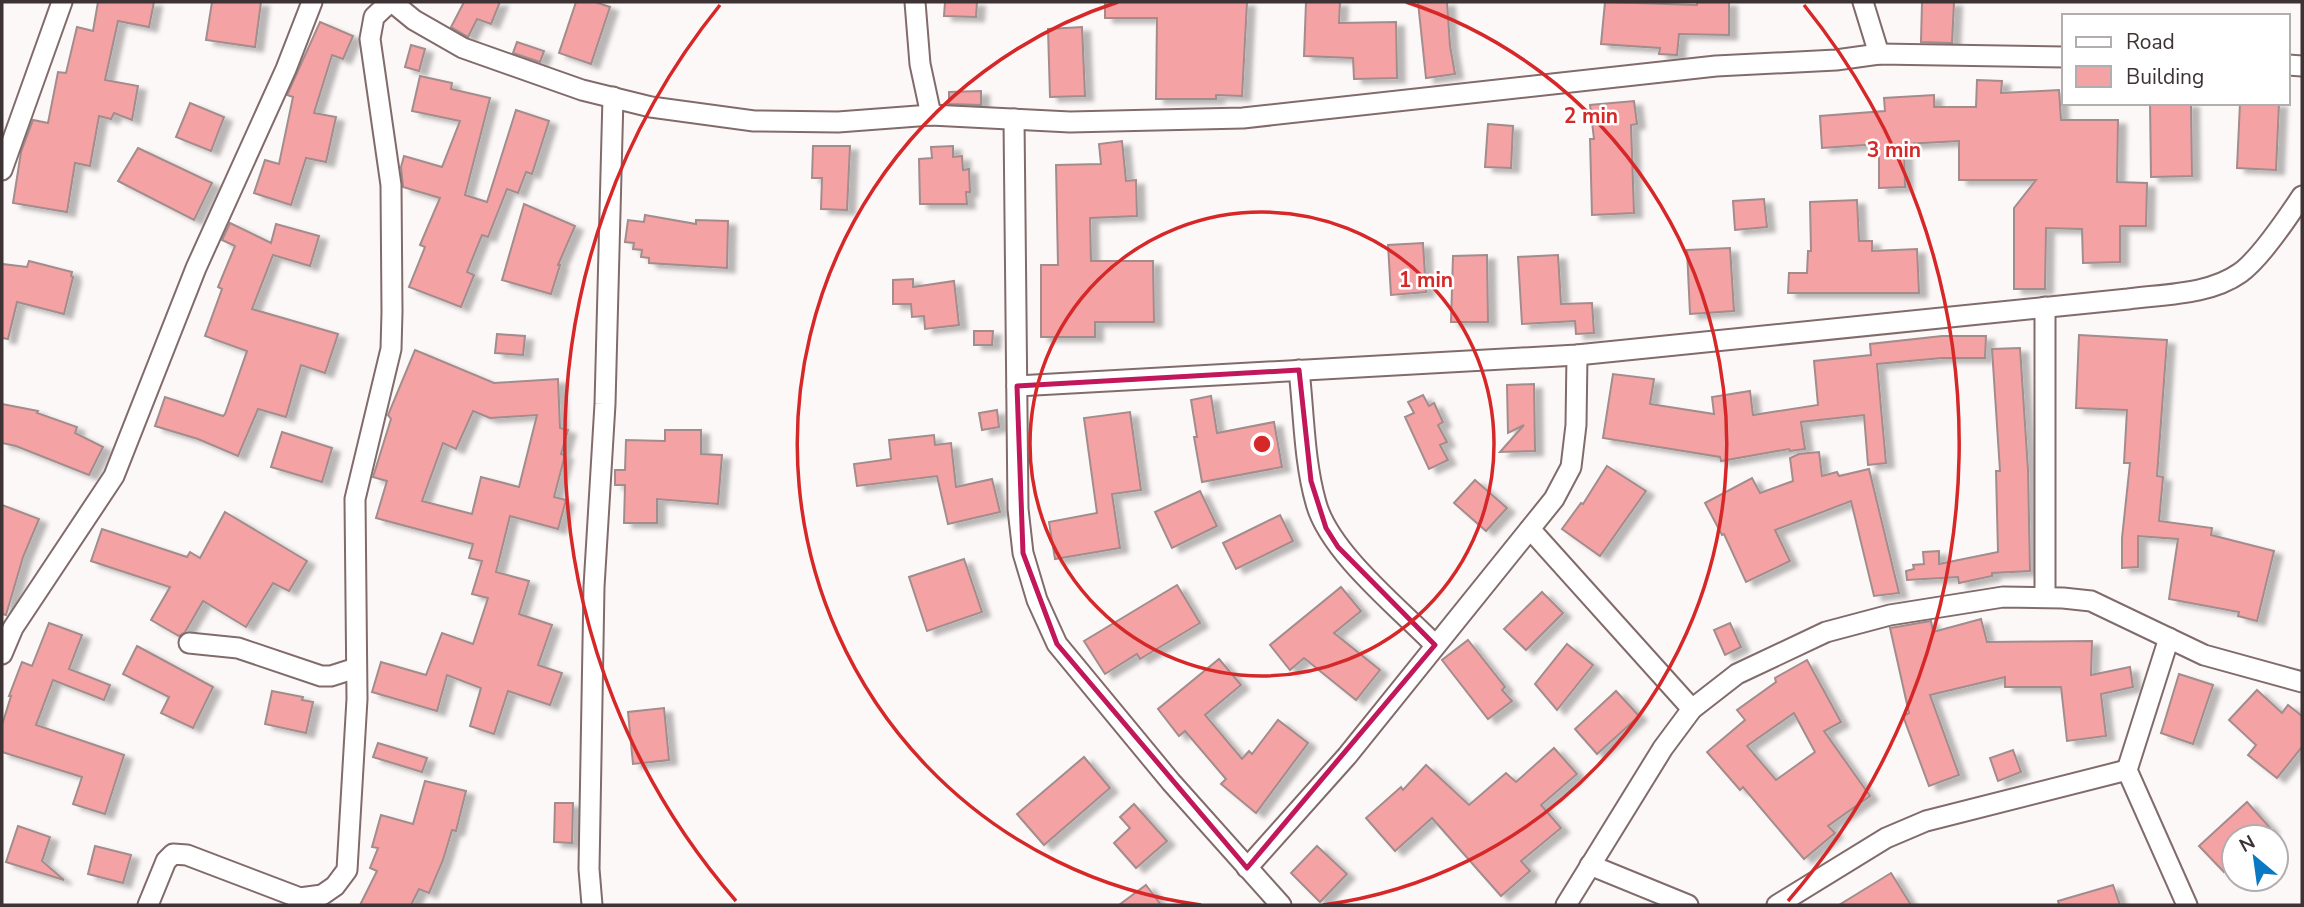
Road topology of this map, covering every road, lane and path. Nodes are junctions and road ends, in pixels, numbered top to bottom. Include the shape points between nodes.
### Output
1 (62, 2) edge
2 (312, 2) edge
3 (391, 2) edge
4 (915, 2) edge
5 (1863, 2) edge
6 (1879, 54) junction
7 (2062, 57) edge
8 (613, 97) junction
9 (930, 115) junction
10 (1014, 120) junction
11 (2, 170) edge
12 (2302, 196) edge
13 (2045, 307) junction
14 (1577, 355) junction
15 (1299, 370) junction
16 (1017, 386) junction
17 (1530, 529) junction
18 (2045, 597) junction
19 (7, 626) edge
20 (2169, 638) junction
21 (189, 643) dead end
22 (1435, 645) junction
23 (2, 653) edge
24 (356, 668) junction
25 (2302, 682) edge
26 (1692, 709) junction
27 (2127, 770) junction
28 (1590, 865) junction
29 (1247, 868) junction
30 (148, 905) edge
31 (593, 905) edge
32 (1281, 905) edge
33 (1566, 905) edge
34 (1688, 905) edge
35 (1777, 905) edge
36 (2187, 905) edge

1 - 11 street
2 - 19 street via 196,268 114,476
3 - 8 street via 463,48
3 - 24 street via 374,17 370,39 391,185 392,312 391,349 355,499
4 - 9 street via 919,64
5 - 6 street
6 - 7 street
6 - 10 street via 1716,66 1243,118
8 - 9 street via 754,121 838,122
8 - 31 street via 605,404 594,587 589,869
9 - 10 street
10 - 16 street
12 - 13 street via 2242,272 2222,283 2176,293
13 - 14 street
13 - 18 street
14 - 15 street
14 - 17 street via 1577,425 1571,467
15 - 16 street
15 - 22 street via 1311,481 1326,528 1338,547
16 - 29 street via 1023,553 1057,644
17 - 22 street
17 - 26 street
18 - 20 street via 2091,601
18 - 26 street via 2003,597 1927,609 1826,632 1737,674
19 - 23 street
20 - 25 street via 2204,655
20 - 27 street
21 - 24 street via 238,648 321,676
22 - 29 street via 1347,756
24 - 30 street via 347,870 335,886 321,895 300,898 187,855 173,854
26 - 28 street
27 - 35 street via 1926,821 1886,838
27 - 36 street
28 - 33 street
28 - 34 street
29 - 32 street

